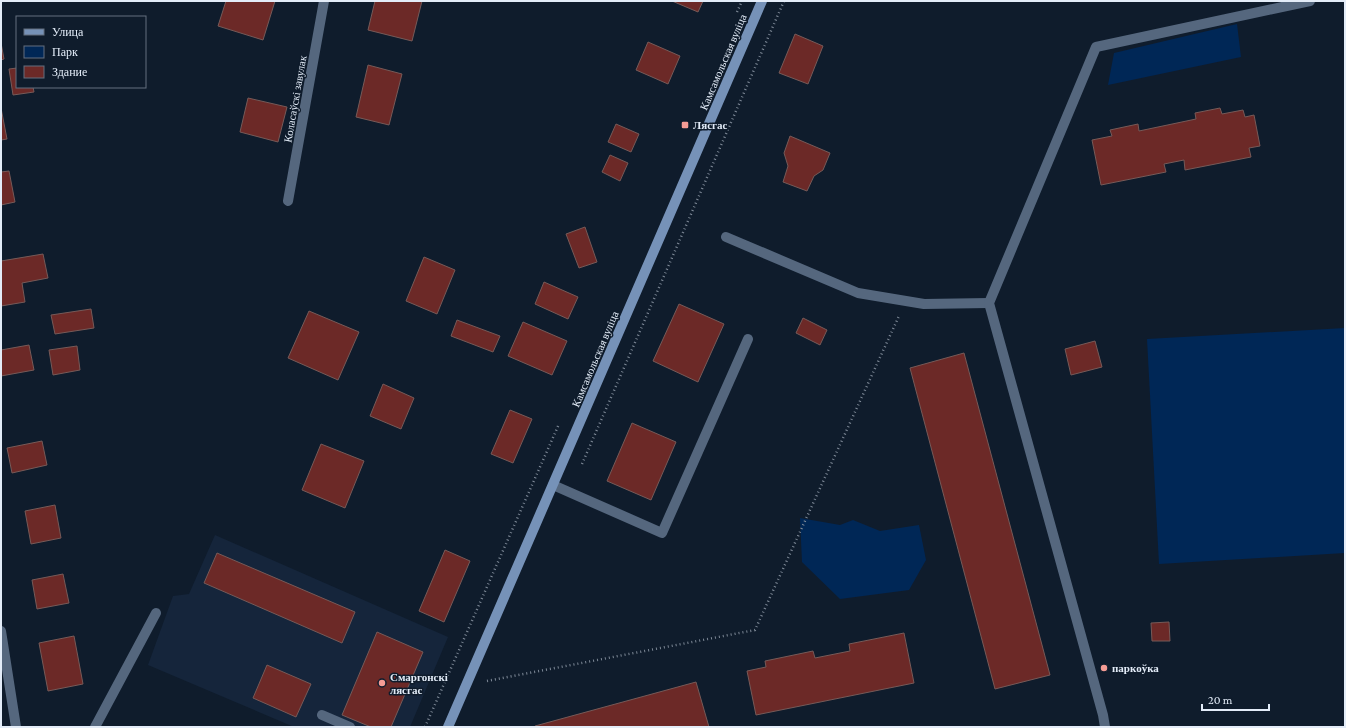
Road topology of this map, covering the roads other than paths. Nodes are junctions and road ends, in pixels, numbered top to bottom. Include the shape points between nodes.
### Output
1 (324, 1) edge
2 (762, 1) edge
3 (1310, 1) edge
4 (288, 201) dead end
5 (726, 237) dead end
6 (989, 303) junction
7 (748, 339) dead end
8 (553, 485) junction
9 (156, 613) dead end
10 (1, 631) edge
11 (322, 715) dead end
12 (16, 727) edge
13 (95, 727) edge
14 (350, 727) edge
15 (448, 727) edge
16 (1105, 727) edge

1 - 4 street, Коласаўскі завулак
2 - 8 main road, Камсамольская вуліца
3 - 6 street via 1096,47
5 - 6 street via 858,293 924,304
6 - 16 street
7 - 8 street via 662,533
8 - 15 main road, Камсамольская вуліца
9 - 13 street
10 - 12 street
11 - 14 street

